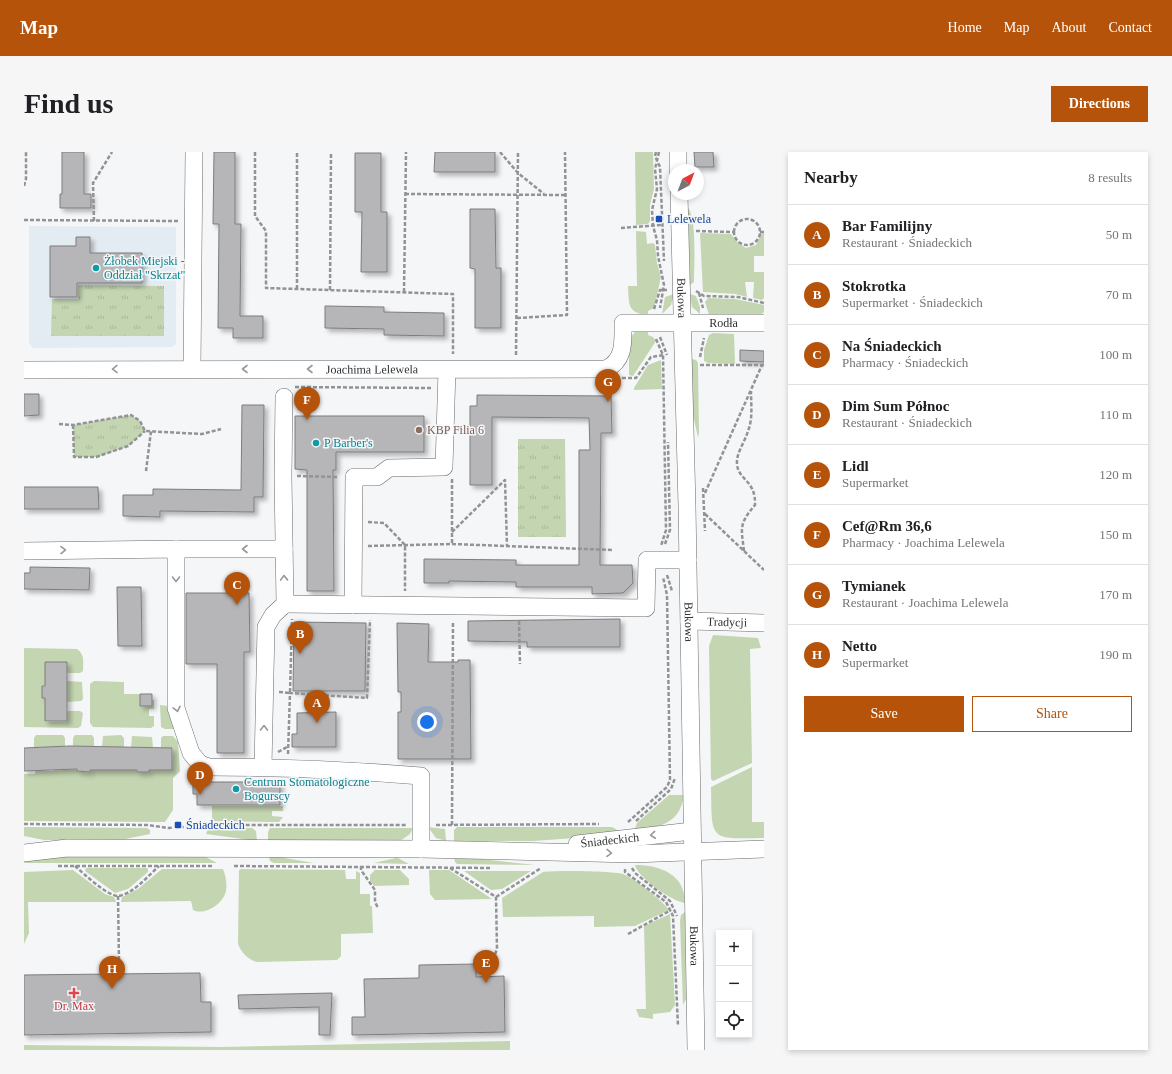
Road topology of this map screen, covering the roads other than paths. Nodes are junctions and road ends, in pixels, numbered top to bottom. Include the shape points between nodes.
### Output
1 (194, 152) edge
2 (678, 152) edge
3 (678, 164) edge
4 (679, 200) edge
5 (683, 323) junction
6 (764, 323) edge
7 (450, 364) junction
8 (192, 369) junction
9 (24, 370) edge
10 (284, 397) dead end
11 (176, 549) junction
12 (284, 549) junction
13 (24, 551) edge
14 (688, 560) junction
15 (285, 604) junction
16 (353, 605) junction
17 (689, 621) junction
18 (764, 623) edge
19 (263, 767) junction
20 (692, 831) junction
21 (24, 842) edge
22 (67, 848) junction
23 (421, 849) junction
24 (764, 849) edge
25 (629, 850) junction
26 (693, 852) junction
27 (24, 853) edge
28 (696, 1050) edge

1 - 8 street
2 - 3 street
4 - 5 street, Bukowa
5 - 6 street, Rodła
5 - 7 street, Joachima Lelewela via 623,323 619,359 606,369
5 - 14 street, Bukowa
7 -> 8 street, Joachima Lelewela
7 - 16 street via 444,468 389,468 377,477 354,477
8 -> 9 street, Joachima Lelewela
10 - 12 street
12 -> 11 street
13 -> 11 street
11 -> 19 street via 175,696 176,708 191,753 200,764 209,767
15 -> 12 street
14 - 16 street via 647,560 646,608 405,606 368,615
14 - 17 street, Bukowa
15 - 16 street
19 -> 15 street via 266,627
17 - 18 street, Tradycji
17 - 20 street, Bukowa
19 - 23 street via 421,776
20 -> 25 street, Śniadeckich
20 - 26 street, Bukowa
21 - 22 street, Śniadeckich
22 - 23 street, Śniadeckich
22 - 27 street, Śniadeckich
23 - 25 street, Śniadeckich via 528,852
24 - 26 street
25 - 26 street, Śniadeckich
26 - 28 street, Bukowa

